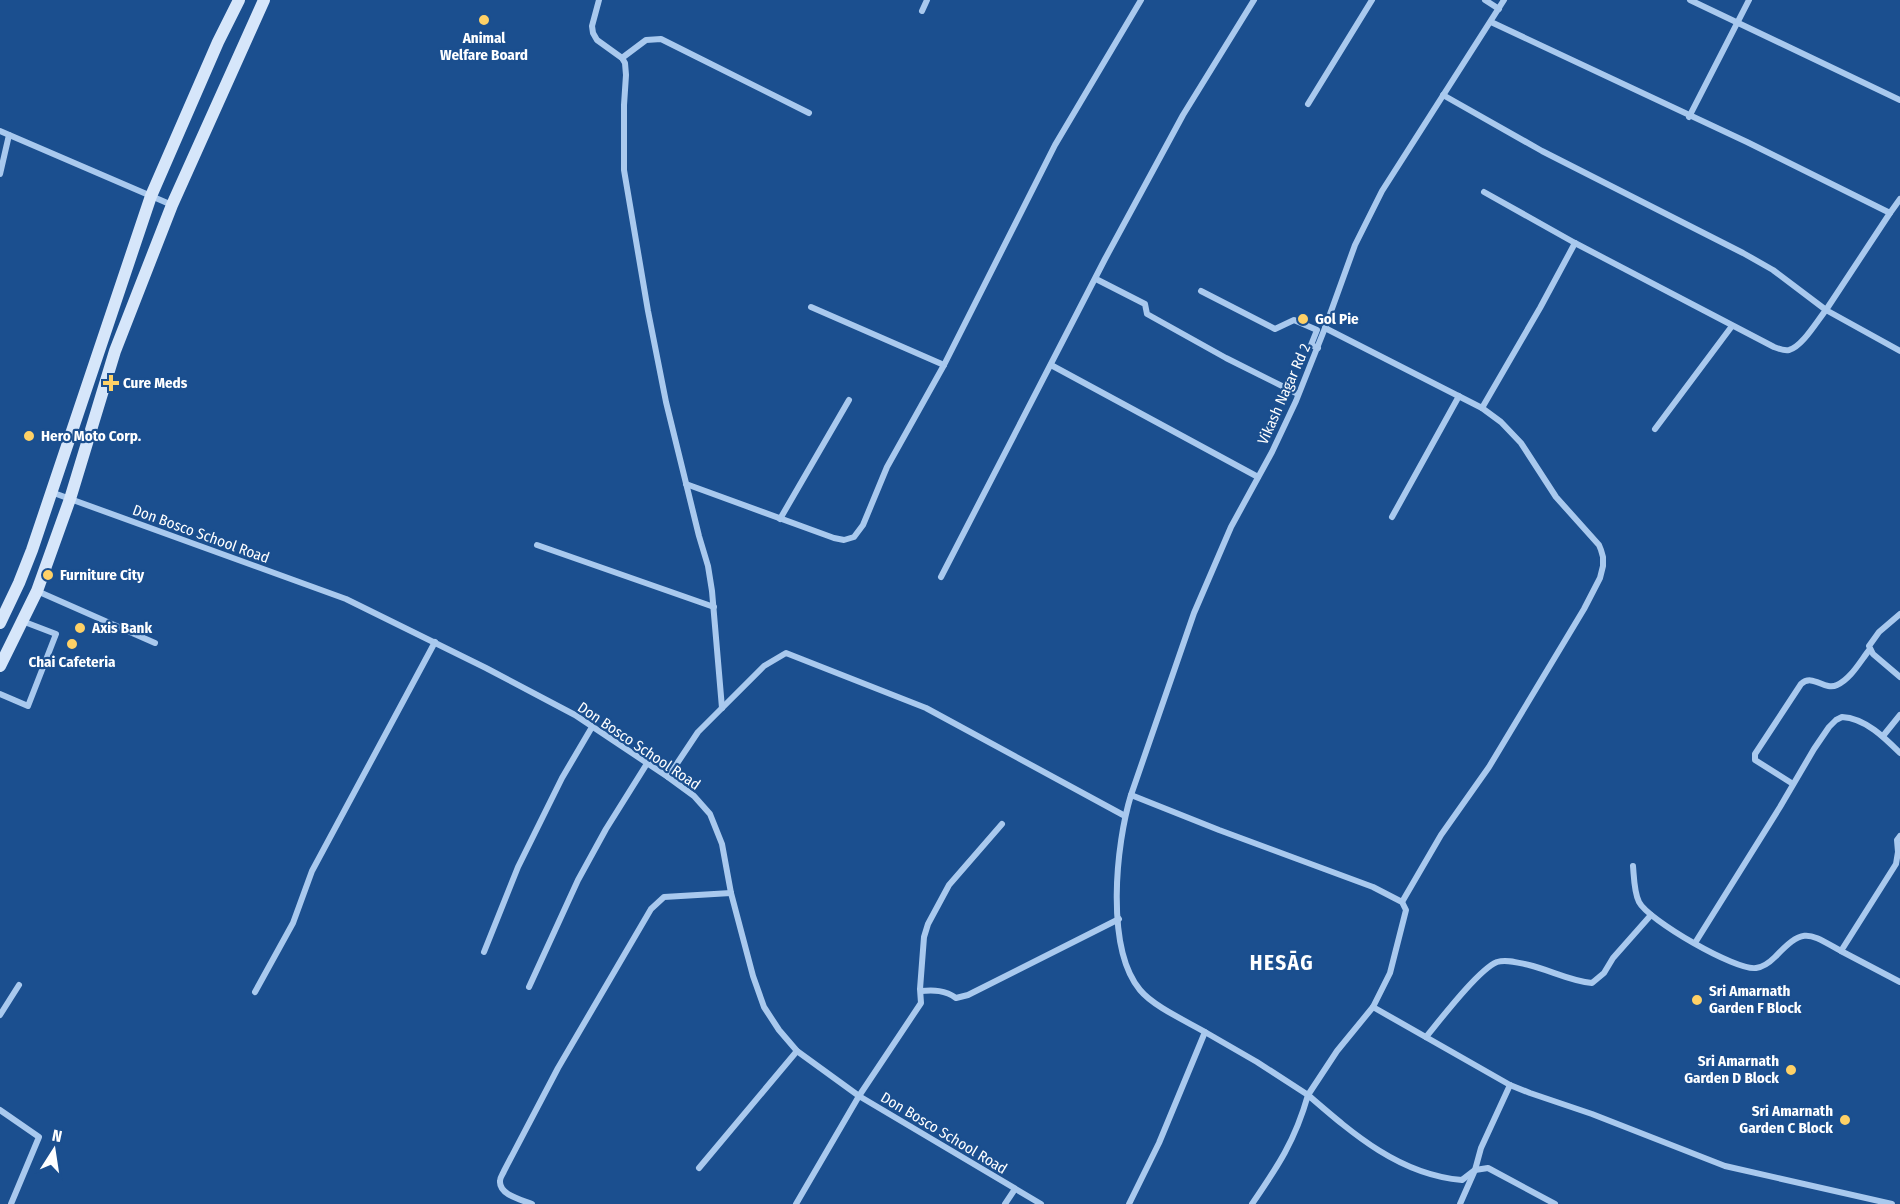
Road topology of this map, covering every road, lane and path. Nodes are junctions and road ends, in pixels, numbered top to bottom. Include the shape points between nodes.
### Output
1 (239, 0) edge
2 (264, 0) edge
3 (599, 0) edge
4 (927, 0) edge
5 (1141, 0) edge
6 (1254, 0) edge
7 (1372, 0) edge
8 (1485, 0) edge
9 (1504, 0) edge
10 (1690, 0) edge
11 (1749, 0) edge
12 (1499, 9) junction
13 (922, 11) dead end
14 (1491, 22) junction
15 (1736, 22) junction
16 (622, 58) junction
17 (1443, 95) junction
18 (1900, 100) edge
19 (1308, 104) dead end
20 (809, 113) dead end
21 (1689, 117) junction
22 (0, 131) edge
23 (9, 135) junction
24 (0, 174) edge
25 (1484, 192) dead end
26 (152, 196) junction
27 (1900, 199) edge
28 (172, 205) junction
29 (1890, 213) junction
30 (1575, 243) junction
31 (1096, 279) junction
32 (1201, 291) dead end
33 (811, 307) dead end
34 (1826, 310) junction
35 (1732, 326) junction
36 (1325, 328) junction
37 (1318, 348) junction
38 (1900, 351) edge
39 (944, 365) junction
40 (1051, 365) junction
41 (1298, 394) junction
42 (1458, 396) junction
43 (849, 400) dead end
44 (1482, 408) junction
45 (1656, 429) dead end
46 (1258, 477) junction
47 (686, 484) junction
48 (51, 492) junction
49 (70, 499) junction
50 (1392, 517) dead end
51 (780, 519) junction
52 (537, 544) dead end
53 (941, 577) dead end
54 (37, 591) junction
55 (714, 607) junction
56 (1900, 614) edge
57 (22, 621) junction
58 (0, 623) edge
59 (435, 642) junction
60 (155, 643) dead end
61 (1870, 649) junction
62 (0, 666) edge
63 (1900, 677) edge
64 (0, 694) edge
65 (722, 708) junction
66 (1900, 715) edge
67 (592, 727) junction
68 (1883, 736) junction
69 (1900, 753) edge
70 (648, 762) junction
71 (668, 777) junction
72 (1793, 784) junction
73 (1131, 795) junction
74 (1125, 816) junction
75 (1002, 824) dead end
76 (1900, 836) edge
77 (1899, 852) edge
78 (1633, 866) dead end
79 (730, 893) junction
80 (1402, 902) junction
81 (1650, 915) junction
82 (1119, 919) junction
83 (1695, 943) junction
84 (1841, 951) junction
85 (484, 952) dead end
86 (1900, 982) edge
87 (19, 985) dead end
88 (529, 987) dead end
89 (255, 992) dead end
90 (921, 992) junction
91 (1373, 1007) junction
92 (0, 1015) edge
93 (1205, 1032) junction
94 (1426, 1037) junction
95 (796, 1051) junction
96 (1510, 1085) junction
97 (1308, 1095) junction
98 (859, 1096) junction
99 (0, 1110) edge
100 (699, 1168) dead end
101 (1475, 1170) junction
102 (1015, 1189) junction
103 (11, 1204) edge
104 (532, 1204) edge
105 (796, 1204) edge
106 (1005, 1204) edge
107 (1041, 1204) edge
108 (1129, 1204) edge
109 (1252, 1204) edge
110 (1460, 1204) edge
111 (1555, 1204) edge
112 (1892, 1204) edge

1 - 26 main road
2 - 28 main road
3 - 16 street via 593,33
4 - 13 street
5 - 39 street via 1054,145
6 - 31 street via 1184,115
7 - 19 street
8 - 12 street
9 - 12 street, Vikash Nagar Rd 2
10 - 15 street
11 - 15 street
12 - 14 street, Vikash Nagar Rd 2
14 - 17 street, Vikash Nagar Rd 2
14 - 21 street
15 - 18 street
15 - 21 street
16 - 20 street via 646,40 661,39
16 - 47 street via 626,75 624,170 650,322
17 - 34 street via 1542,151 1753,258
17 - 36 street, Vikash Nagar Rd 2 via 1382,191 1355,245
21 - 29 street
22 - 23 street
23 - 24 street
23 - 26 street
25 - 30 street
26 - 28 street
26 - 48 main road
27 - 29 street
28 - 49 main road via 115,351
29 - 34 street
30 - 35 street
30 - 44 street
31 - 40 street
31 - 41 street via 1145,304 1147,314
32 - 37 street via 1275,329 1294,320 1317,330 1311,345
33 - 39 street
34 - 35 street via 1790,350 1774,347
34 - 38 street
35 - 45 street
36 - 37 street, Vikash Nagar Rd 2
36 - 42 street
37 - 41 street, Vikash Nagar Rd 2
39 - 51 street via 887,467 854,537 834,538
40 - 46 street
40 - 53 street
41 - 46 street, Vikash Nagar Rd 2
42 - 44 street
42 - 50 street
43 - 51 street
44 - 80 street via 1521,443 1556,497 1599,545 1603,566 1584,609
46 - 73 street, Vikash Nagar Rd 2 via 1231,527 1194,614
47 - 51 street
47 - 55 street via 708,566
48 - 49 street, Don Bosco School Road
48 - 58 main road via 20,583
49 - 54 main road
49 - 59 street, Don Bosco School Road via 346,600
52 - 55 street
54 - 57 main road
54 - 60 street
55 - 65 street
56 - 61 street via 1872,640
57 - 62 main road
57 - 64 street via 56,634 28,706
59 - 67 street, Don Bosco School Road
59 - 89 street via 312,871 293,923
61 - 63 street
61 - 72 street via 1838,685 1805,680 1755,754 1755,760
65 - 71 street via 698,732
65 - 74 street via 764,666 786,653 926,708
66 - 68 street
67 - 70 street, Don Bosco School Road
67 - 85 street via 518,867
68 - 69 street
68 - 72 street via 1857,720 1836,720
70 - 71 street, Don Bosco School Road
70 - 88 street via 578,880
71 - 79 street, Don Bosco School Road via 710,814 722,844
72 - 83 street
73 - 74 street, Vikash Nagar Rd 2
73 - 80 street via 1373,887
74 - 82 street, Vikash Nagar Rd 2 via 1116,878
75 - 90 street via 949,885 928,924
76 - 77 street
77 - 84 street via 1896,864
78 - 81 street via 1637,900
79 - 95 street, Don Bosco School Road via 764,1007
79 - 104 street via 664,897 651,909 558,1068 504,1171 500,1181 506,1193
80 - 91 street via 1406,910 1390,973
81 - 83 street
81 - 94 street via 1592,983 1509,961 1497,962 1484,971
82 - 90 street via 968,995 956,998 948,992
82 - 93 street, Vikash Nagar Rd 2 via 1125,965 1140,991
83 - 84 street via 1753,968 1763,966 1804,934
84 - 86 street
87 - 92 street
90 - 98 street via 921,1003
91 - 94 street
91 - 97 street
93 - 97 street, Vikash Nagar Rd 2
93 - 108 street
94 - 96 street
95 - 98 street, Don Bosco School Road
95 - 100 street
96 - 101 street
96 - 112 street via 1725,1166
97 - 101 street, Vikash Nagar Rd 2 via 1349,1131 1412,1168 1462,1180
97 - 109 street via 1285,1156
98 - 102 street, Don Bosco School Road
98 - 105 street
99 - 103 street via 39,1137
101 - 110 street
101 - 111 street via 1488,1168
102 - 106 street
102 - 107 street, Don Bosco School Road

